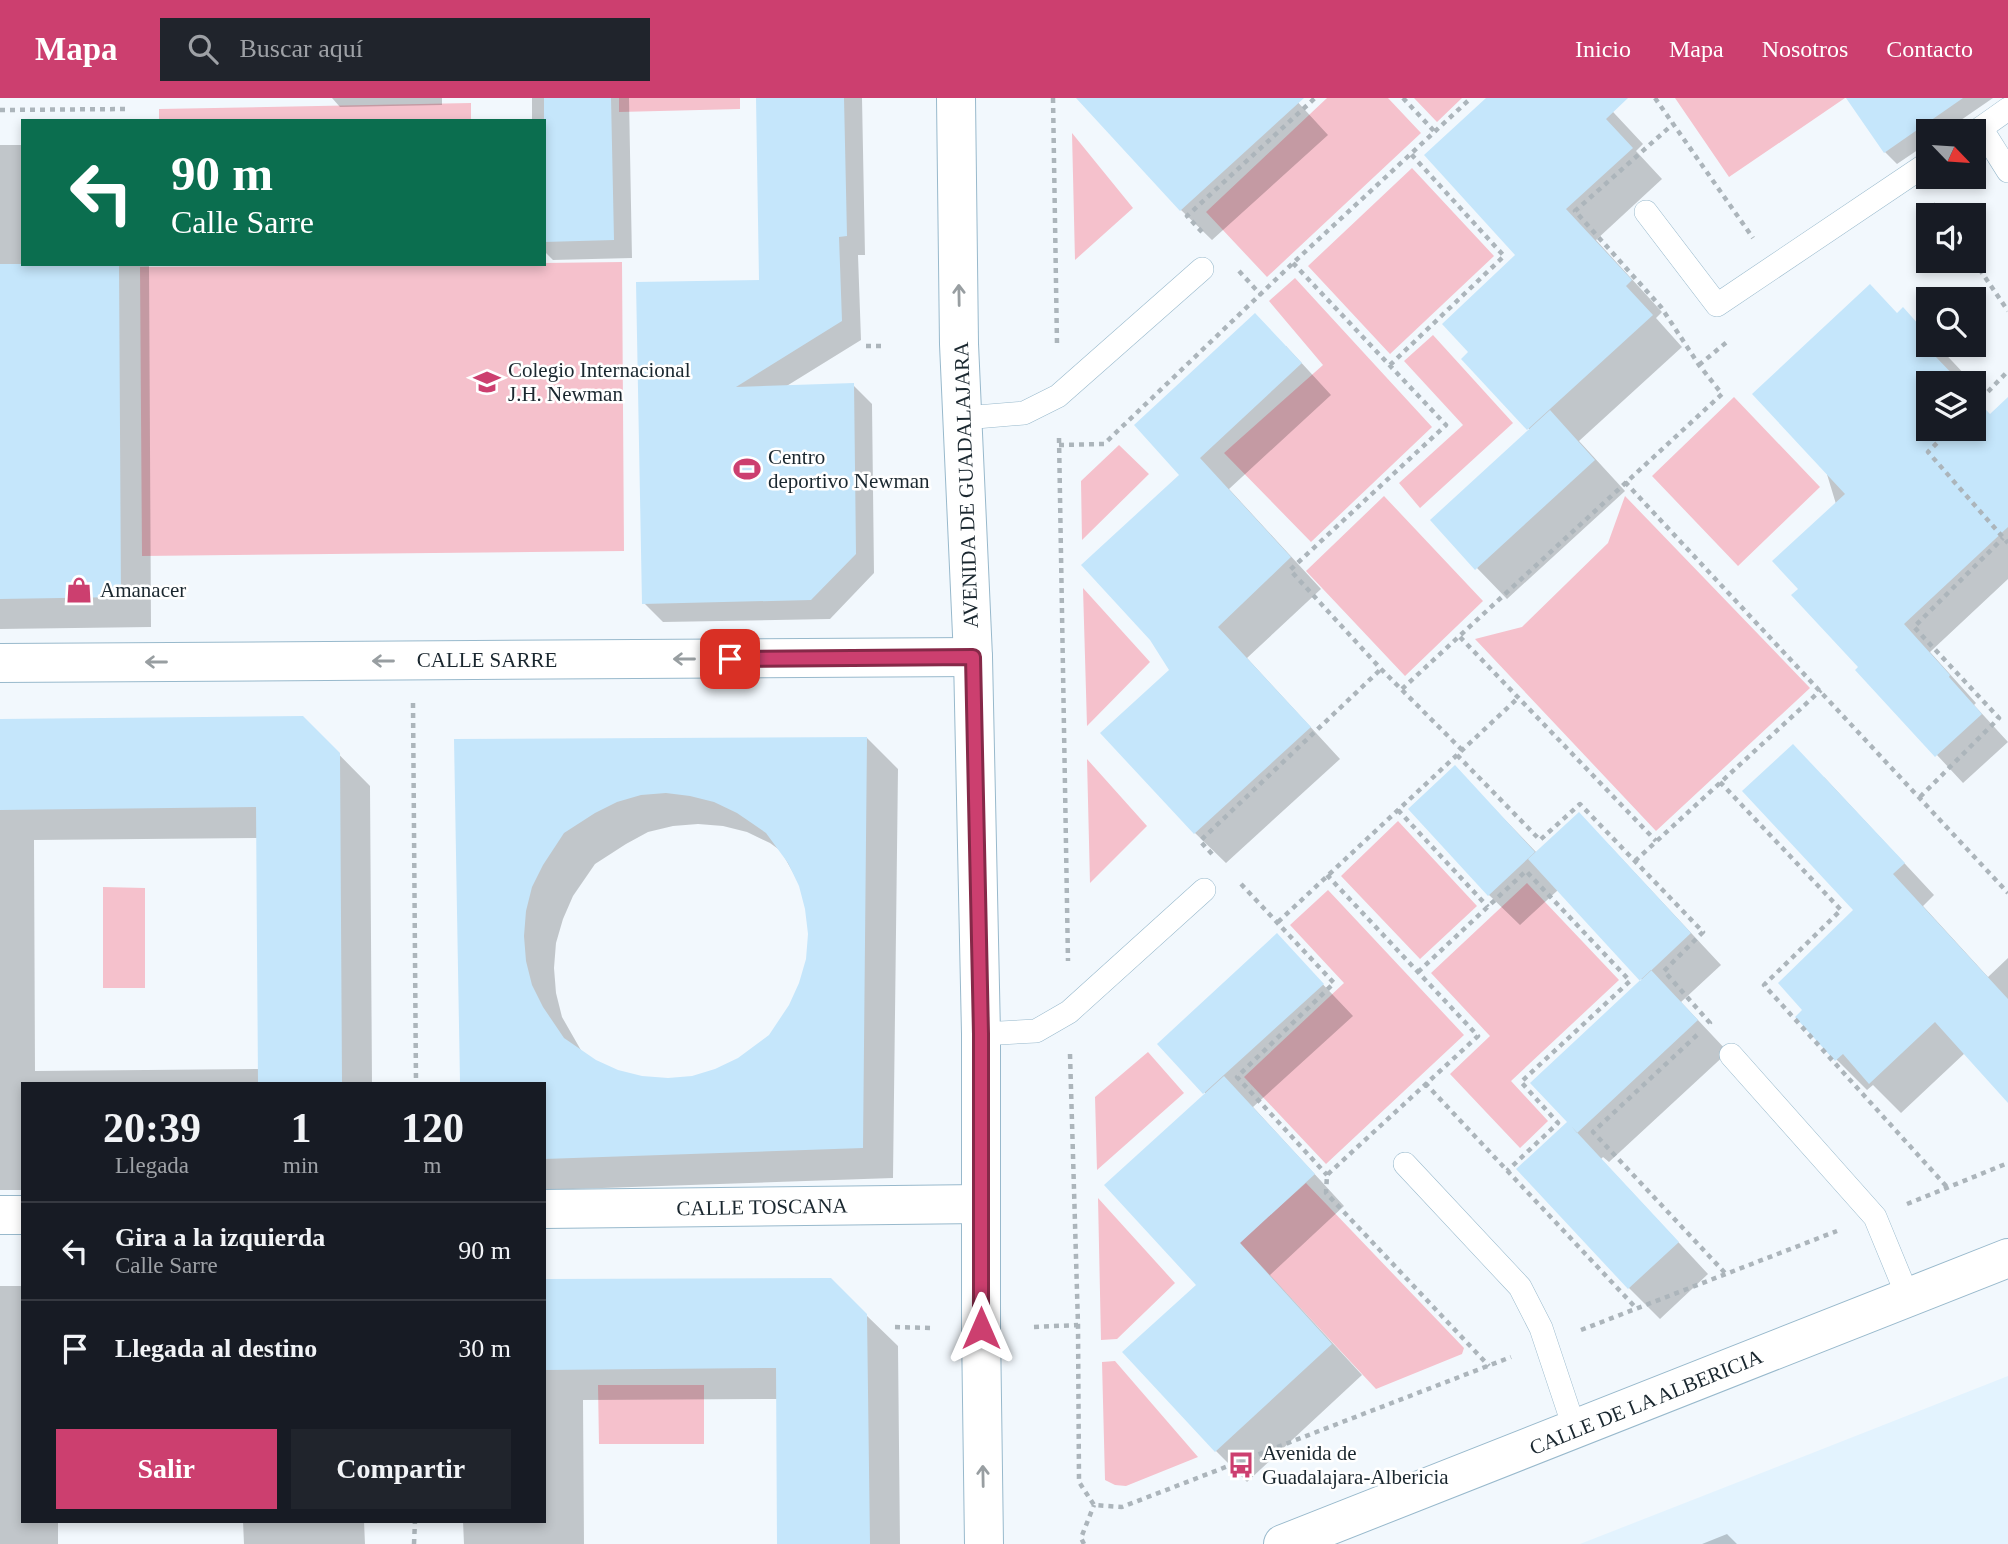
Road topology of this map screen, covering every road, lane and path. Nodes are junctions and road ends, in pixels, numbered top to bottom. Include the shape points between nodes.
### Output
1 (956, 98) edge
2 (1053, 98) edge
3 (1315, 98) edge
4 (1404, 98) edge
5 (1471, 98) edge
6 (1655, 98) edge
7 (127, 109) dead end
8 (2008, 109) edge
9 (0, 110) edge
10 (1673, 124) junction
11 (1986, 125) edge
12 (1435, 132) junction
13 (1986, 142) edge
14 (1411, 154) junction
15 (1916, 171) edge
16 (2008, 171) edge
17 (1646, 212) dead end
18 (1206, 236) dead end
19 (1759, 246) dead end
20 (1293, 263) junction
21 (1233, 265) dead end
22 (1202, 268) dead end
23 (1982, 273) edge
24 (1261, 295) junction
25 (2008, 311) edge
26 (1057, 344) dead end
27 (881, 345) dead end
28 (866, 346) dead end
29 (1390, 365) junction
30 (2008, 371) edge
31 (1986, 393) edge
32 (964, 418) junction
33 (1059, 434) dead end
34 (1939, 441) edge
35 (1059, 445) junction
36 (1625, 482) junction
37 (2003, 538) junction
38 (2008, 543) edge
39 (1460, 637) junction
40 (973, 657) junction
41 (413, 660) junction
42 (0, 663) edge
43 (1381, 669) junction
44 (1402, 689) junction
45 (1821, 690) junction
46 (1518, 698) junction
47 (1462, 750) junction
48 (1457, 755) junction
49 (1720, 782) junction
50 (1920, 797) junction
51 (1398, 810) junction
52 (1656, 841) junction
53 (1635, 861) junction
54 (1228, 869) junction
55 (1327, 876) junction
56 (1204, 890) joint
57 (2008, 893) edge
58 (1488, 906) junction
59 (1278, 922) junction
60 (1418, 972) junction
61 (1069, 1012) junction
62 (981, 1034) junction
63 (1731, 1055) dead end
64 (416, 1082) edge
65 (1425, 1083) junction
66 (2008, 1163) edge
67 (1405, 1164) dead end
68 (1507, 1171) junction
69 (1327, 1175) junction
70 (1947, 1188) junction
71 (981, 1204) junction
72 (546, 1209) edge
73 (0, 1215) edge
74 (21, 1215) edge
75 (1875, 1217) junction
76 (2008, 1258) edge
77 (1726, 1274) junction
78 (1908, 1297) junction
79 (1637, 1309) junction
80 (1078, 1325) junction
81 (895, 1327) dead end
82 (1034, 1327) dead end
83 (931, 1328) dead end
84 (1546, 1344) junction
85 (1489, 1366) junction
86 (1574, 1430) junction
87 (1094, 1506) junction
88 (415, 1523) edge
89 (414, 1544) edge
90 (985, 1544) edge
91 (1084, 1544) edge
92 (1283, 1544) edge

32 -> 1 street, AVENIDA DE GUADALAJARA
2 - 26 path
3 - 18 path via 1187,216
4 - 12 path
5 - 12 path
6 - 10 path
7 - 9 path
8 - 11 lane
10 - 19 path
10 - 36 path via 1575,211 1661,307 1722,394
12 - 14 path
13 - 16 lane
14 - 20 path
14 - 29 path via 1504,256
15 - 17 lane via 1717,305
20 - 24 path
20 - 29 path
21 - 24 path
22 - 32 lane via 1058,396 1024,413
23 - 25 path
24 - 35 path via 1104,444
27 - 28 path
29 - 43 path via 1446,425 1290,570
30 - 31 path
32 - 40 street, AVENIDA DE GUADALAJARA
33 - 35 path
34 - 37 path via 1928,452
35 - 61 path
36 - 39 path
36 - 45 path
37 - 38 path
37 - 50 path via 1914,627 1999,718
39 - 44 path
39 - 46 path
40 -> 41 street, CALLE SARRE
40 - 62 street, AVENIDA DE GUADALAJARA
41 -> 42 street, CALLE SARRE
41 - 64 path
43 - 44 path
43 - 54 path via 1200,841
44 - 47 path
45 - 49 path
45 - 50 path
46 - 47 path
46 - 52 path
47 - 48 path
48 - 51 path
48 - 53 path via 1540,840 1580,804
49 - 52 path
49 - 70 path via 1841,910 1764,985
50 - 57 path
51 - 55 path
51 - 58 path
52 - 53 path
53 - 77 path via 1703,932 1664,971 1710,1023 1593,1132
54 - 56 path
54 - 59 path
55 - 59 path
55 - 60 path
56 - 61 lane
58 - 60 path
58 - 68 path via 1526,871 1630,981 1521,1082 1558,1124
59 - 69 path via 1334,982 1237,1077
60 - 65 path via 1478,1036
61 - 62 lane via 1036,1031
61 - 80 path
62 - 71 street, AVENIDA DE GUADALAJARA
63 - 75 lane
65 - 68 path
65 - 69 path
66 - 70 path
67 - 84 lane via 1520,1287
68 - 79 path
69 - 85 path via 1326,1193
70 - 75 path
71 - 72 street, CALLE TOSCANA
90 -> 71 street, AVENIDA DE GUADALAJARA
73 - 74 street
75 - 77 path
75 - 78 lane
76 - 78 street, CALLE DE LA ALBERICIA
77 - 79 path
78 - 86 street, CALLE DE LA ALBERICIA
79 - 84 path
80 - 82 path
80 - 87 path via 1079,1482
81 - 83 path
84 - 85 path
84 - 86 lane
85 - 87 path via 1122,1507
86 - 92 street, CALLE DE LA ALBERICIA
87 - 91 path via 1081,1538
88 - 89 path

